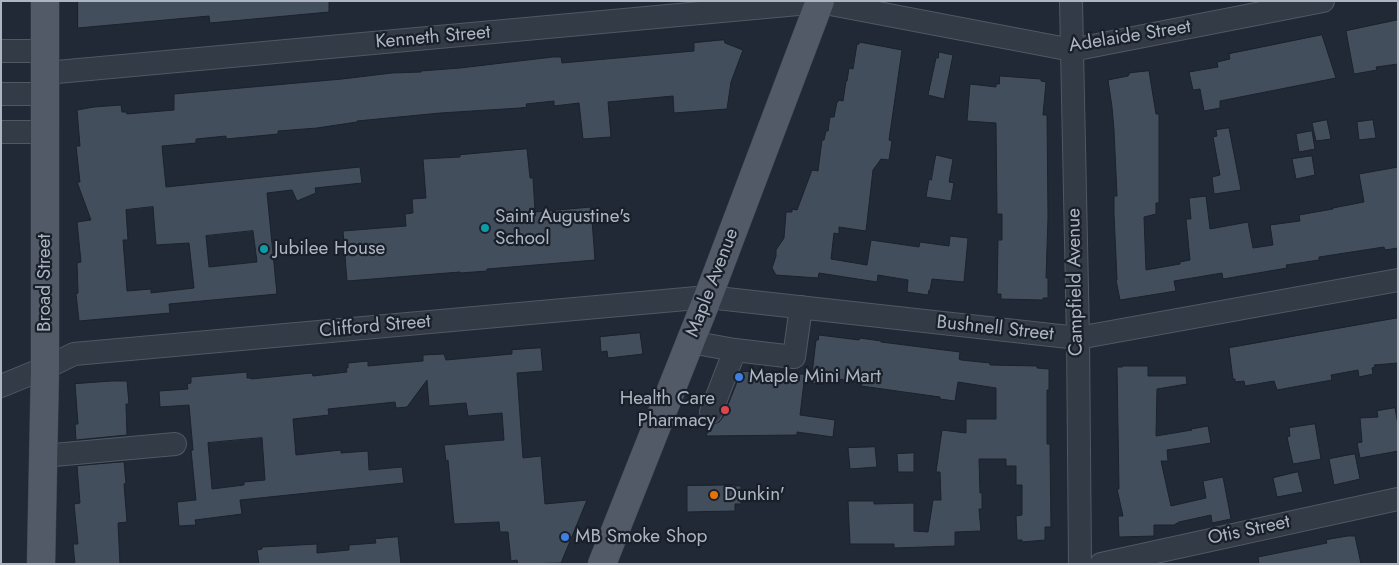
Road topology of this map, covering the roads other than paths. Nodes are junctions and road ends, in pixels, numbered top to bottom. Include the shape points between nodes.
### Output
1 (45, 1) edge
2 (1071, 1) edge
3 (1323, 1) edge
4 (820, 2) edge
5 (1072, 50) junction
6 (1, 51) edge
7 (46, 73) junction
8 (1, 94) edge
9 (1, 132) edge
10 (46, 132) junction
11 (1398, 280) edge
12 (708, 297) junction
13 (801, 307) junction
14 (1078, 338) junction
15 (690, 342) junction
16 (735, 350) junction
17 (45, 368) junction
18 (1, 386) edge
19 (710, 412) dead end
20 (175, 444) dead end
21 (43, 456) junction
22 (1398, 499) edge
23 (41, 564) edge
24 (602, 564) edge
25 (1080, 564) edge
26 (1101, 564) edge

1 - 7 main road, Broad Street
2 - 5 street, Campfield Avenue
3 - 5 street, Adelaide Street
4 - 5 street, Adelaide Street
4 - 7 street, Kenneth Street
4 - 12 main road, Maple Avenue
5 - 14 street, Campfield Avenue
6 - 7 street
7 - 8 street
7 - 10 main road, Broad Street
9 - 10 street
10 - 17 main road, Broad Street
11 - 14 street, Bushnell Street
12 - 13 street, Bushnell Street
12 - 15 main road, Maple Avenue
12 - 17 street, Clifford Street via 74,354
13 - 14 street, Bushnell Street
13 - 16 street via 794,357
14 - 25 street, Campfield Avenue
15 - 16 street
15 - 24 main road, Maple Avenue
16 - 19 street
17 - 18 street, Clifford Street
17 - 21 main road, Broad Street
20 - 21 street
21 - 23 main road, Broad Street
22 - 26 street, Otis Street

